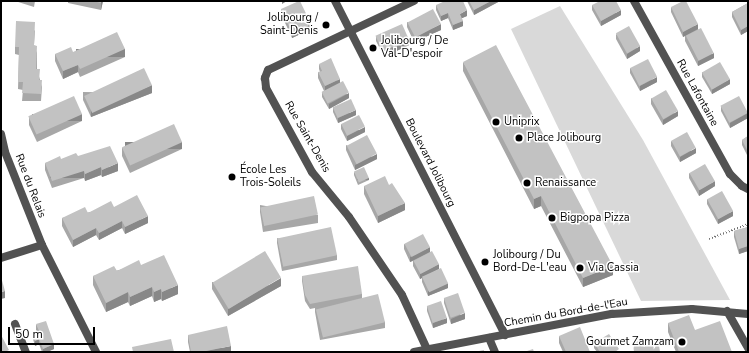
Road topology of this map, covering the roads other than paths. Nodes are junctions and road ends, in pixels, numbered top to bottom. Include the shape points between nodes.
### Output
1 (335, 1) edge
2 (414, 1) edge
3 (634, 1) edge
4 (351, 32) junction
5 (1, 134) edge
6 (748, 189) edge
7 (42, 245) junction
8 (1, 258) edge
9 (727, 311) junction
10 (748, 314) edge
11 (15, 324) dead end
12 (505, 335) junction
13 (489, 338) junction
14 (748, 348) edge
15 (427, 349) junction
16 (26, 352) edge
17 (96, 352) edge
18 (414, 352) edge
19 (495, 352) edge

1 - 4 street, Boulevard Jolibourg
2 - 4 street
3 - 6 street, Rue Lafontaine via 730,174
4 - 12 street, Boulevard Jolibourg
4 - 15 street, Rue Saint-Denis via 268,70 265,78 266,88 312,172 349,217 402,295
5 - 7 street, Rue du Relais via 5,152
7 - 8 street
7 - 17 street, Rue du Relais
9 - 10 street, Chemin du Bord-de-l'Eau
9 - 12 street, Chemin du Bord-de-l'Eau via 692,309 612,314
9 - 14 street
11 - 16 street
12 - 13 street, Chemin du Bord-de-l'Eau
13 - 15 street, Chemin du Bord-de-l'Eau
13 - 19 street
15 - 18 street, Chemin du Bord-de-l'Eau

